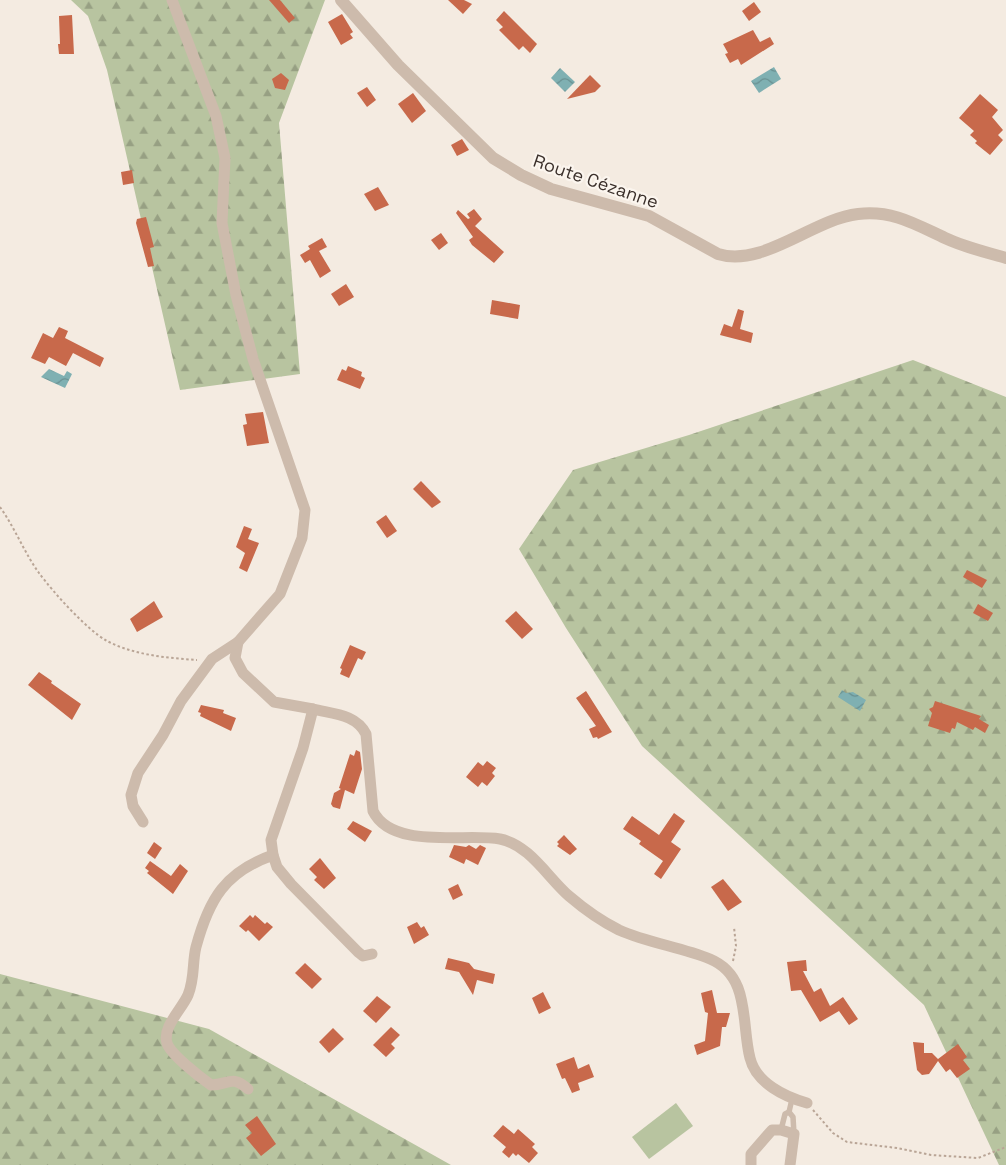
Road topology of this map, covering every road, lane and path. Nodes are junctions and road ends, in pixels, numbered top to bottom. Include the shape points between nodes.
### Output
1 (172, 0) edge
2 (341, 0) edge
3 (1006, 258) edge
4 (0, 507) edge
5 (238, 642) junction
6 (212, 659) junction
7 (313, 709) junction
8 (144, 822) dead end
9 (273, 856) junction
10 (734, 927) dead end
11 (372, 954) dead end
12 (728, 971) junction
13 (248, 1089) dead end
14 (792, 1099) junction
15 (807, 1103) joint
16 (789, 1112) junction
17 (781, 1130) junction
18 (794, 1134) junction
19 (1006, 1146) edge
20 (751, 1165) edge
21 (790, 1165) edge

1 - 5 street via 216,116 225,158 222,222 236,295 253,359 305,510 302,538 280,594
2 - 3 street, Route Cézanne via 398,64 493,158 551,189 649,216 718,254 733,257 753,255 846,217 867,214 902,218 945,238
4 - 6 path via 38,572 62,600 107,641 150,655 202,661
5 - 6 street
5 - 7 street via 235,658 242,673 274,702
6 - 8 street via 181,701 132,786 133,806
7 - 9 street via 271,840
7 - 12 street via 354,718 362,726 366,734 373,811 377,819 402,832 426,838 501,839 524,850 569,896 619,930 711,960
9 - 11 street via 290,884 358,952 363,956
9 - 13 street via 241,869 223,886 196,948 194,978 188,997 166,1036 172,1051 211,1085 232,1080 239,1081
10 - 12 path via 735,957
12 - 14 street via 742,995 750,1060 764,1082
14 - 15 street
14 - 16 lane
15 - 19 path via 833,1133 847,1142 931,1155 978,1158
16 - 17 lane via 785,1114
16 - 18 lane via 793,1118
17 - 18 street
17 - 20 street via 772,1130 761,1142 751,1154
18 - 21 street

